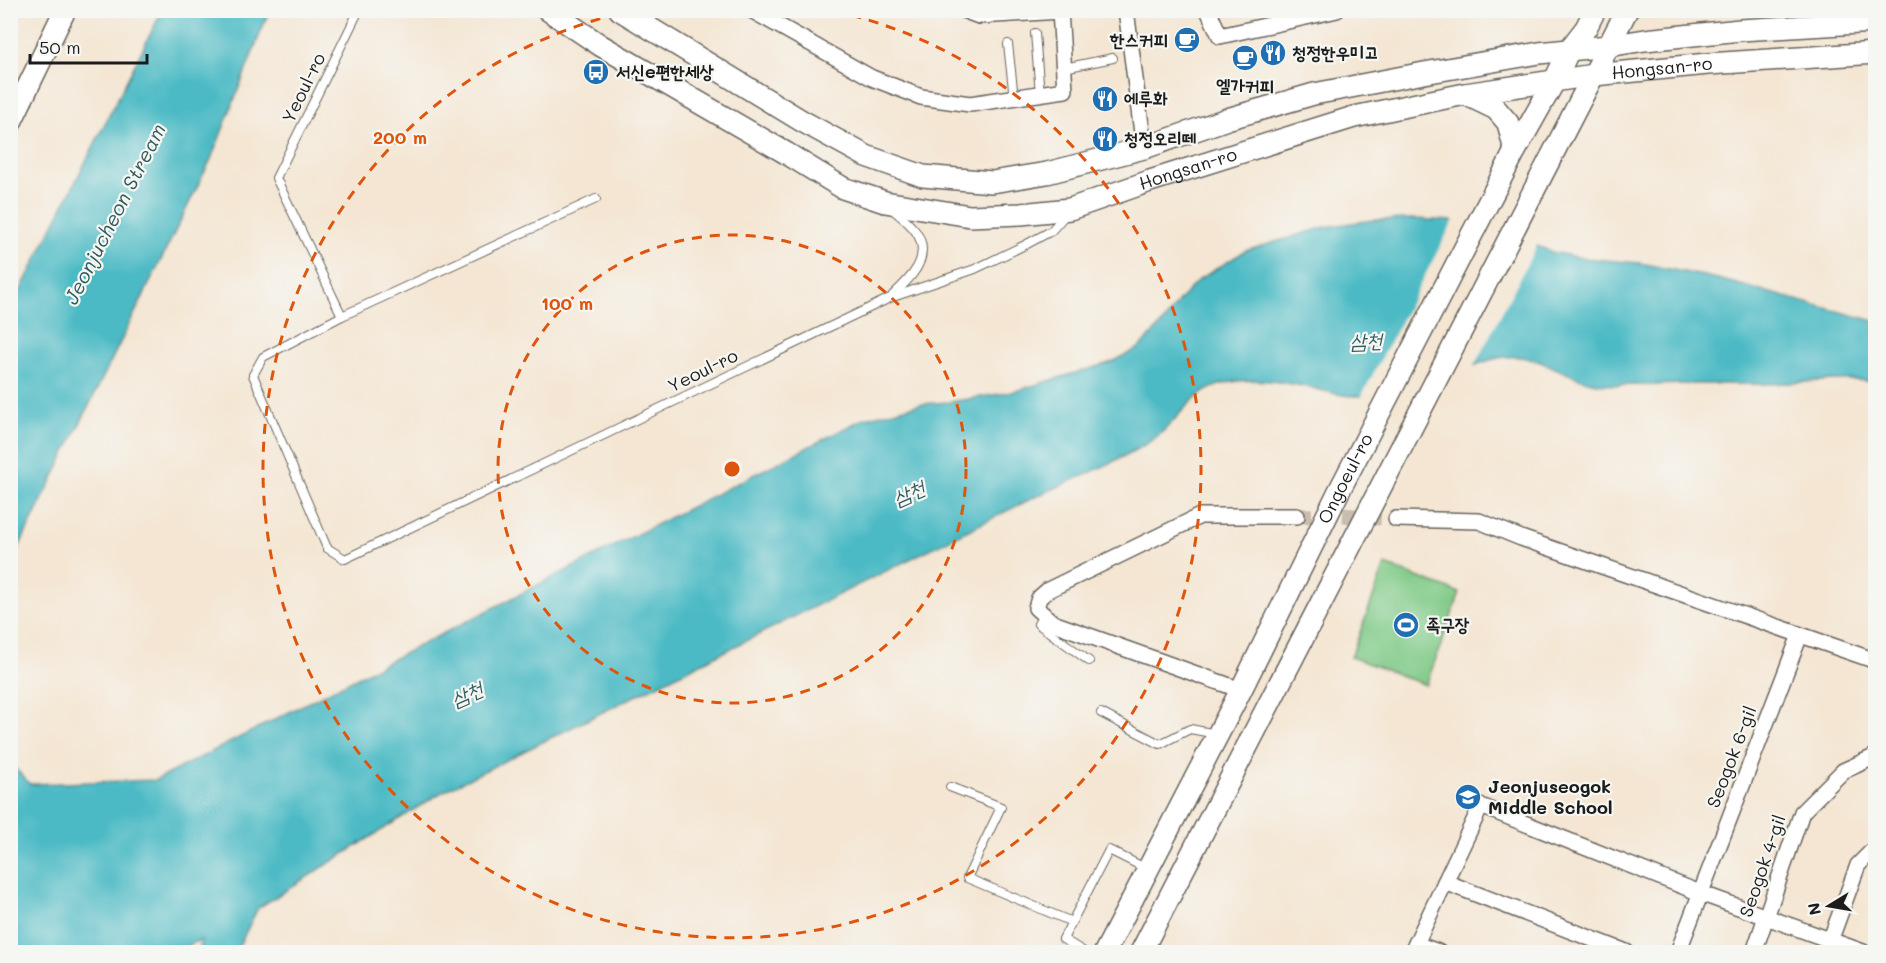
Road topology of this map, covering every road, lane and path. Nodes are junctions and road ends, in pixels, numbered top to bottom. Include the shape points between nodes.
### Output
1 (64, 10) edge
2 (359, 10) edge
3 (548, 10) edge
4 (620, 10) edge
5 (751, 10) edge
6 (963, 10) edge
7 (1126, 10) edge
8 (1208, 10) edge
9 (1337, 10) edge
10 (1595, 10) edge
11 (1627, 10) edge
12 (1060, 11) edge
13 (1875, 22) edge
14 (1035, 33) dead end
15 (1008, 44) dead end
16 (1608, 46) junction
17 (1569, 50) junction
18 (1875, 53) edge
19 (1113, 58) dead end
20 (1064, 68) junction
21 (1594, 75) junction
22 (1555, 80) junction
23 (1040, 94) junction
24 (1466, 94) junction
25 (1014, 98) junction
26 (10, 124) edge
27 (1144, 148) junction
28 (1515, 152) junction
29 (596, 199) dead end
30 (885, 202) junction
31 (1070, 209) junction
32 (890, 298) junction
33 (342, 316) junction
34 (1297, 516) tunnel mouth
35 (1396, 519) tunnel mouth
36 (1284, 603) junction
37 (1043, 615) junction
38 (1314, 616) junction
39 (1800, 635) junction
40 (1089, 660) dead end
41 (1875, 661) edge
42 (1241, 690) junction
43 (1101, 713) dead end
44 (1218, 734) junction
45 (1875, 756) edge
46 (950, 787) dead end
47 (1875, 847) edge
48 (1148, 869) junction
49 (1445, 882) junction
50 (1700, 893) junction
51 (1767, 918) junction
52 (1072, 922) junction
53 (1828, 946) edge
54 (1414, 948) edge
55 (1084, 952) edge
56 (1106, 952) edge
57 (1141, 952) edge
58 (1438, 952) edge
59 (1626, 952) edge
60 (1678, 952) edge
61 (1754, 952) edge
62 (1863, 952) edge

1 - 26 street
2 - 33 lane, Yeoul-ro via 276,178
3 - 30 street, Hongsan-ro via 600,45 843,188
4 - 27 street, Hongsan-ro via 802,121 866,156 923,176 992,182 1047,173
5 - 25 street via 872,78 921,97 970,104
6 - 12 street via 979,16
7 - 27 street
8 - 9 street via 1220,36
10 - 17 street, Ongoeul-ro
11 - 16 street, Ongoeul-ro
12 - 20 street
13 - 16 street, Hongsan-ro via 1740,30
14 - 23 lane
15 - 25 lane
16 - 17 street, Hongsan-ro
16 - 21 street, Ongoeul-ro
17 - 22 street, Ongoeul-ro
17 - 27 street, Hongsan-ro via 1314,94
18 - 21 street, Hongsan-ro
19 - 20 lane
20 - 23 street via 1065,90
21 - 22 street, Hongsan-ro
21 - 38 street, Ongoeul-ro
22 - 24 street, Hongsan-ro
22 - 28 street, Ongoeul-ro
23 - 25 street
24 - 28 street via 1496,109 1508,123
24 - 31 street, Hongsan-ro via 1354,117
28 - 36 street, Ongoeul-ro
29 - 33 lane
30 - 31 street, Hongsan-ro via 970,216
30 - 32 lane via 916,232 922,247 919,265
31 - 32 lane, Yeoul-ro via 1051,231 1027,244 975,269
32 - 33 lane, Yeoul-ro via 345,559 327,548 253,375 263,357
34 - 37 street, Ongoeul-ro via 1200,516 1048,590 1039,598 1036,608
35 - 39 street via 1479,521
36 - 38 street
36 - 42 street, Ongoeul-ro
37 - 40 lane via 1038,624
37 - 42 street via 1053,623
38 - 57 street, Ongoeul-ro
39 - 41 street
39 - 50 street, Seogok 6-gil
42 - 44 street, Ongoeul-ro
43 - 44 lane via 1160,744 1190,729
44 - 48 street, Ongoeul-ro
45 - 51 street, Seogok 4-gil via 1843,771 1802,812
46 - 52 lane via 1000,807 967,879
47 - 53 street via 1858,865
48 - 52 lane via 1109,850
48 - 56 street, Ongoeul-ro
49 - 50 street via 1481,806
49 - 54 street
49 - 59 street
50 - 51 street
50 - 60 street, Seogok 6-gil
51 - 53 street
51 - 61 street, Seogok 4-gil
52 - 55 lane via 1063,939
53 - 62 street
54 - 58 street

